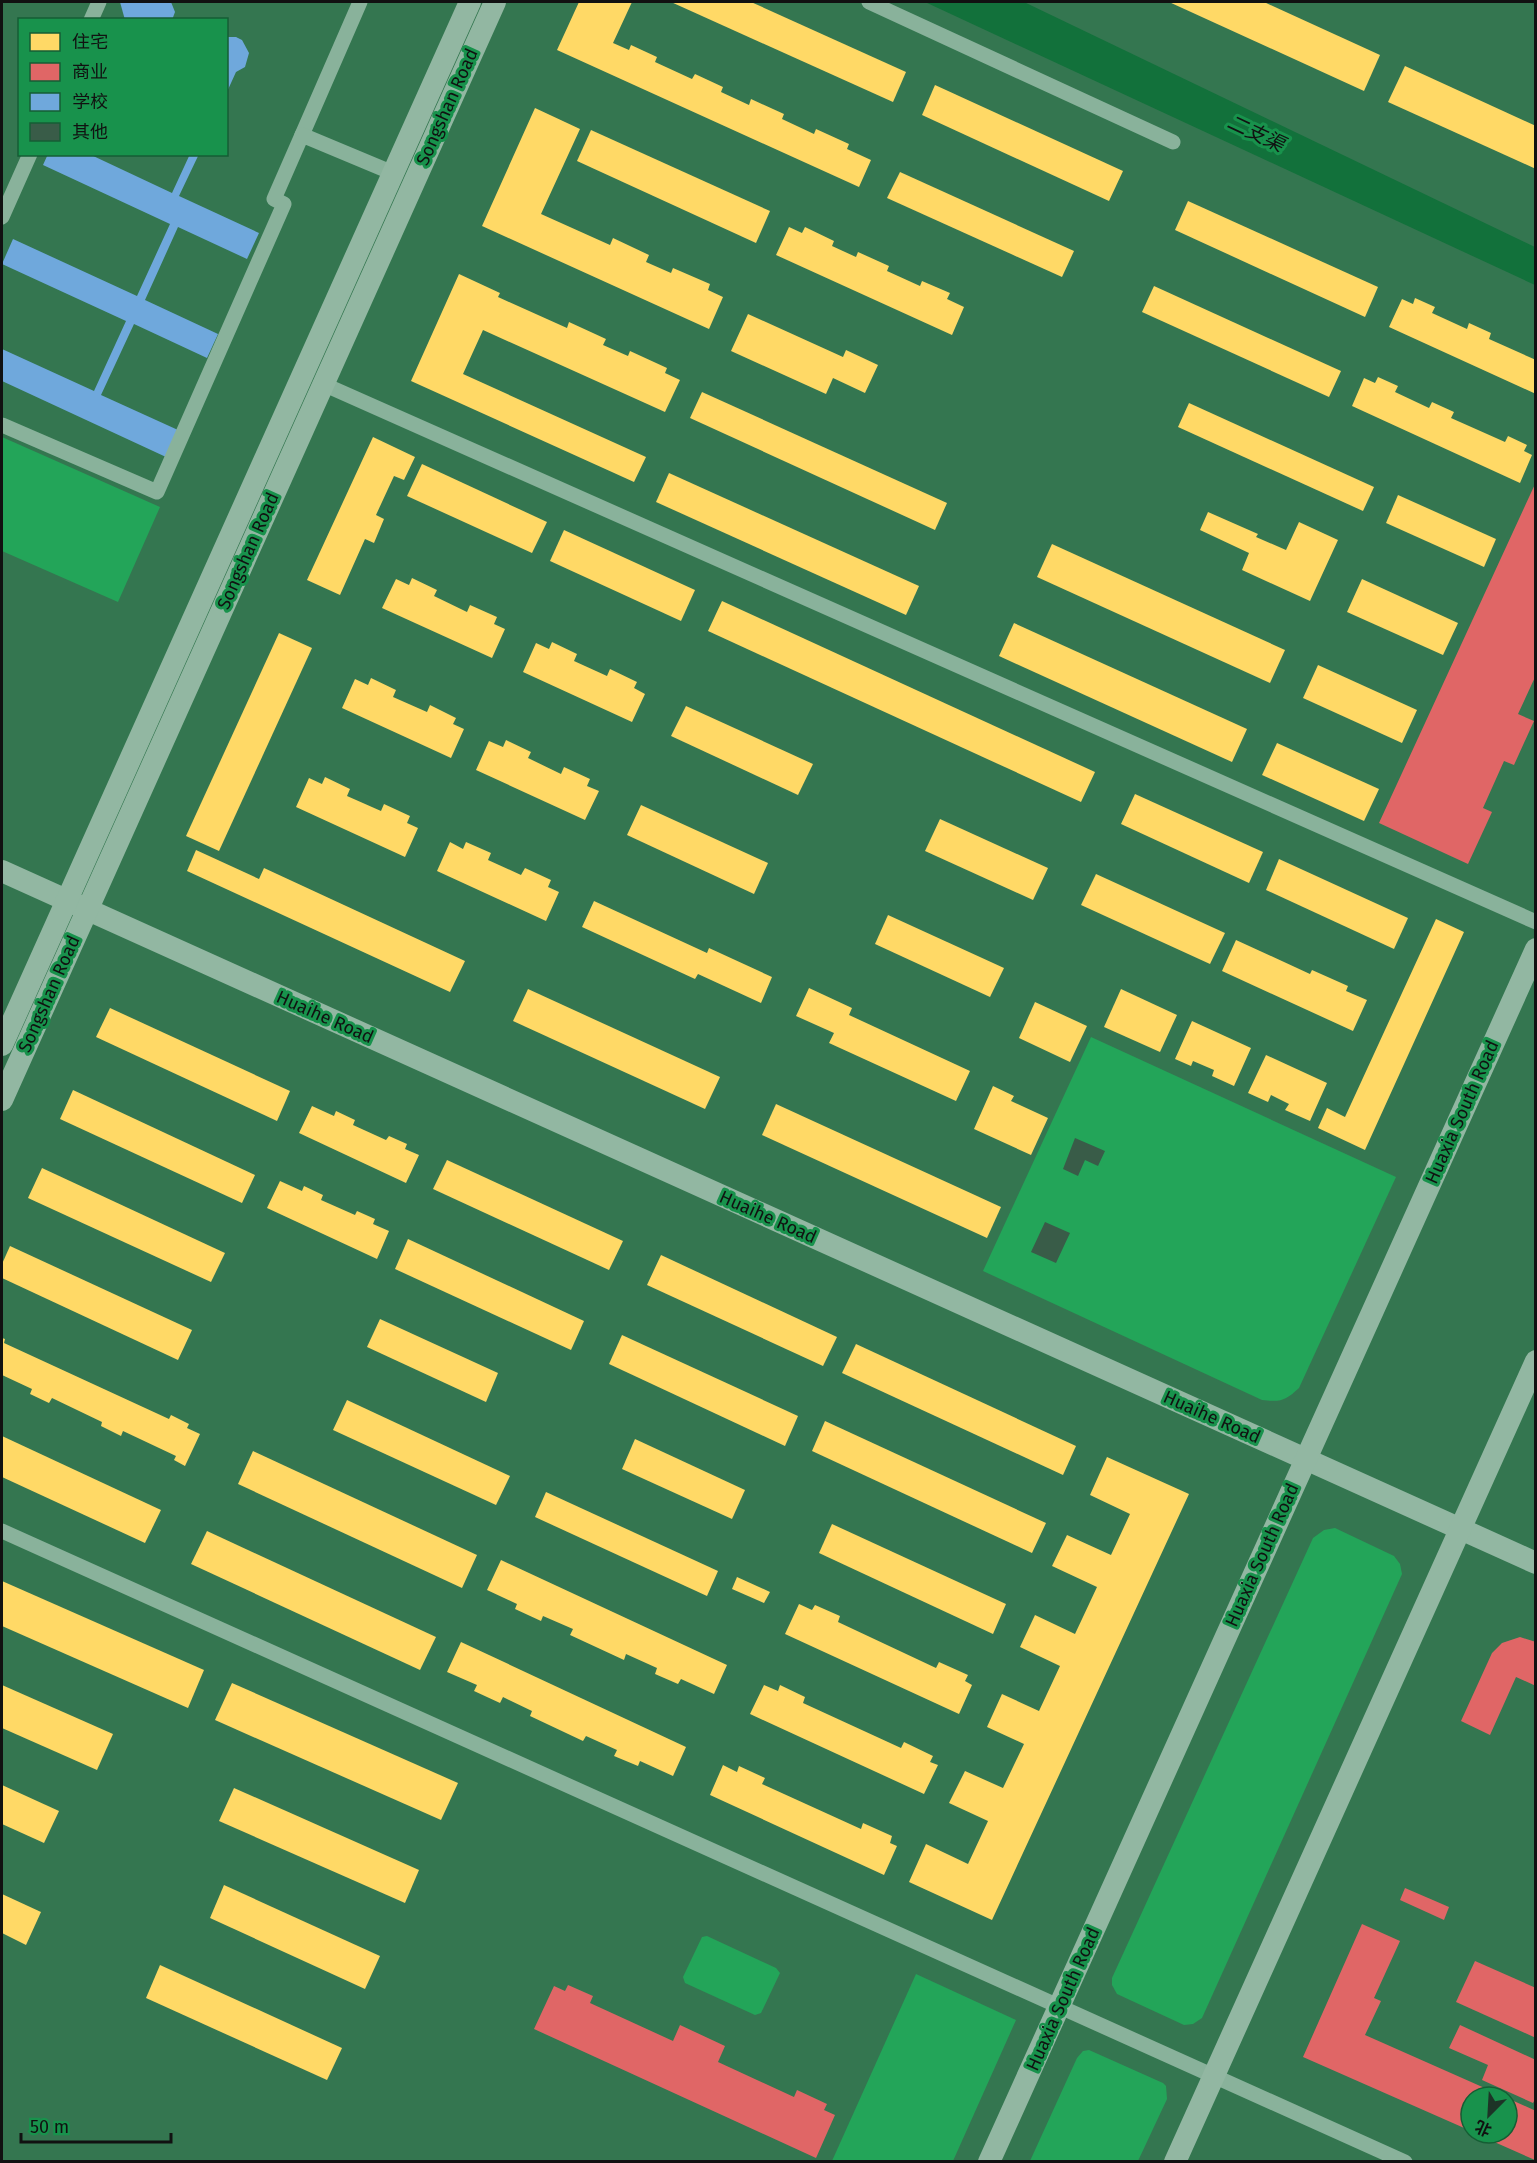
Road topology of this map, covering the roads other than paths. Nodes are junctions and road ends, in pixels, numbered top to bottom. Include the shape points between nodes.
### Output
1 (99, 2) edge
2 (360, 2) edge
3 (470, 2) edge
4 (495, 2) edge
5 (869, 2) edge
6 (92, 18) edge
7 (302, 135) junction
8 (1173, 142) dead end
9 (29, 156) edge
10 (393, 173) junction
11 (2, 217) edge
12 (323, 384) junction
13 (2, 425) edge
14 (2, 871) edge
15 (77, 905) junction
16 (1536, 922) edge
17 (1536, 950) edge
18 (2, 1045) edge
19 (2, 1100) edge
20 (1536, 1361) edge
21 (1306, 1459) junction
22 (1460, 1529) junction
23 (2, 1531) edge
24 (1536, 1563) edge
25 (1059, 2006) junction
26 (1214, 2076) junction
27 (989, 2162) edge
28 (1175, 2162) edge
29 (1405, 2162) edge

1 - 6 street
2 - 7 street
3 - 10 street, Songshan Road
4 - 12 street, Songshan Road
5 - 8 street
7 - 10 street
7 - 13 street via 274,200 284,204 157,492
9 - 11 street
10 - 15 street, Songshan Road
12 - 15 street, Songshan Road
12 - 16 street
14 - 15 street, Huaihe Road
15 - 18 street, Songshan Road
15 - 19 street, Songshan Road
15 - 21 street, Huaihe Road
17 - 21 street, Huaxia South Road
20 - 22 street
21 - 22 street, Huaihe Road
21 - 25 street, Huaxia South Road
22 - 24 street, Huaihe Road
22 - 26 street
23 - 25 street
25 - 26 street
25 - 27 street, Huaxia South Road
26 - 28 street
26 - 29 street

